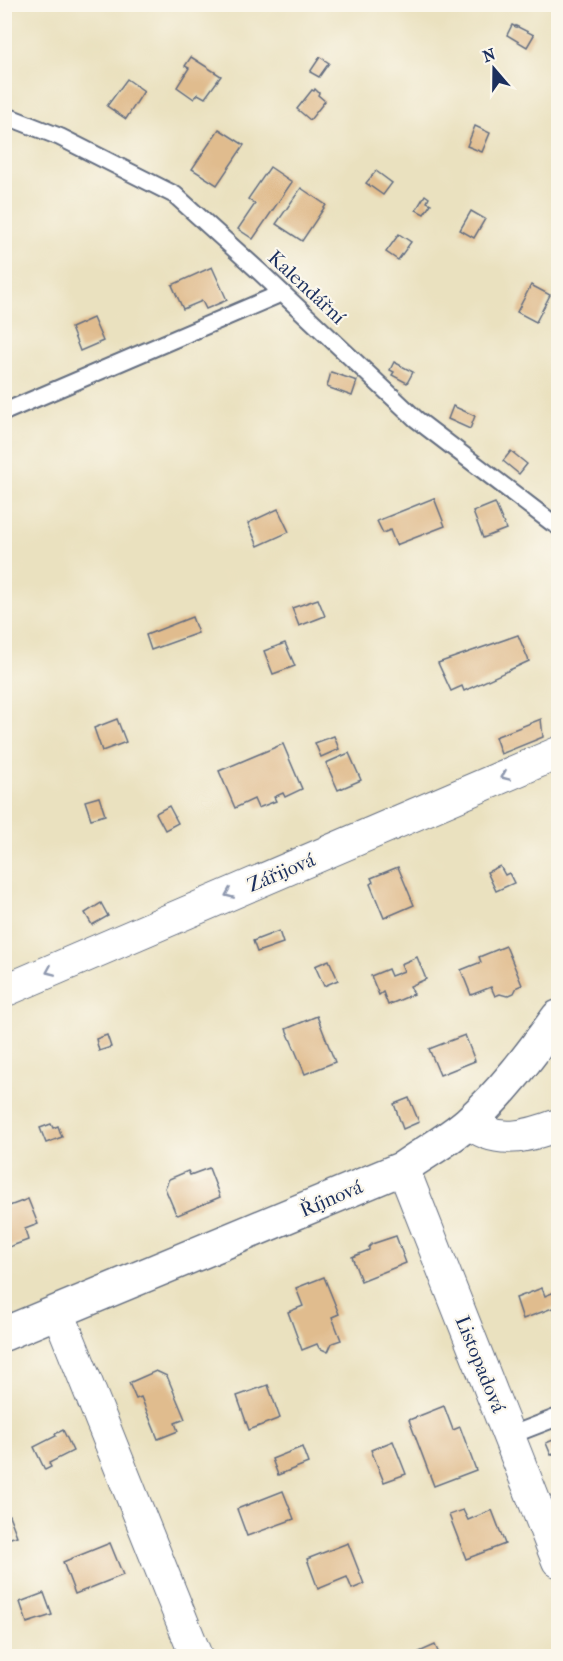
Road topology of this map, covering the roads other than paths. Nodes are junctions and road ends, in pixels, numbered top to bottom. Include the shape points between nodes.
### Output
1 (4, 115) edge
2 (282, 293) junction
3 (4, 412) edge
4 (558, 526) edge
5 (558, 753) edge
6 (4, 991) edge
7 (558, 1017) edge
8 (469, 1122) junction
9 (558, 1125) edge
10 (403, 1168) junction
11 (58, 1312) junction
12 (4, 1334) edge
13 (558, 1418) edge
14 (509, 1436) junction
15 (558, 1561) edge
16 (196, 1656) edge

1 - 2 lane, Kalendářní via 60,137 175,195
2 - 3 lane
2 - 4 lane, Kalendářní via 416,419
5 -> 6 street, Zářijová
7 - 8 street, Říjnová via 522,1066
8 - 9 street via 506,1138
8 - 10 street, Říjnová
10 - 11 street, Říjnová
10 - 14 street, Listopadová
11 - 12 street, Říjnová
11 - 16 street
13 - 14 lane
14 - 15 street, Listopadová

